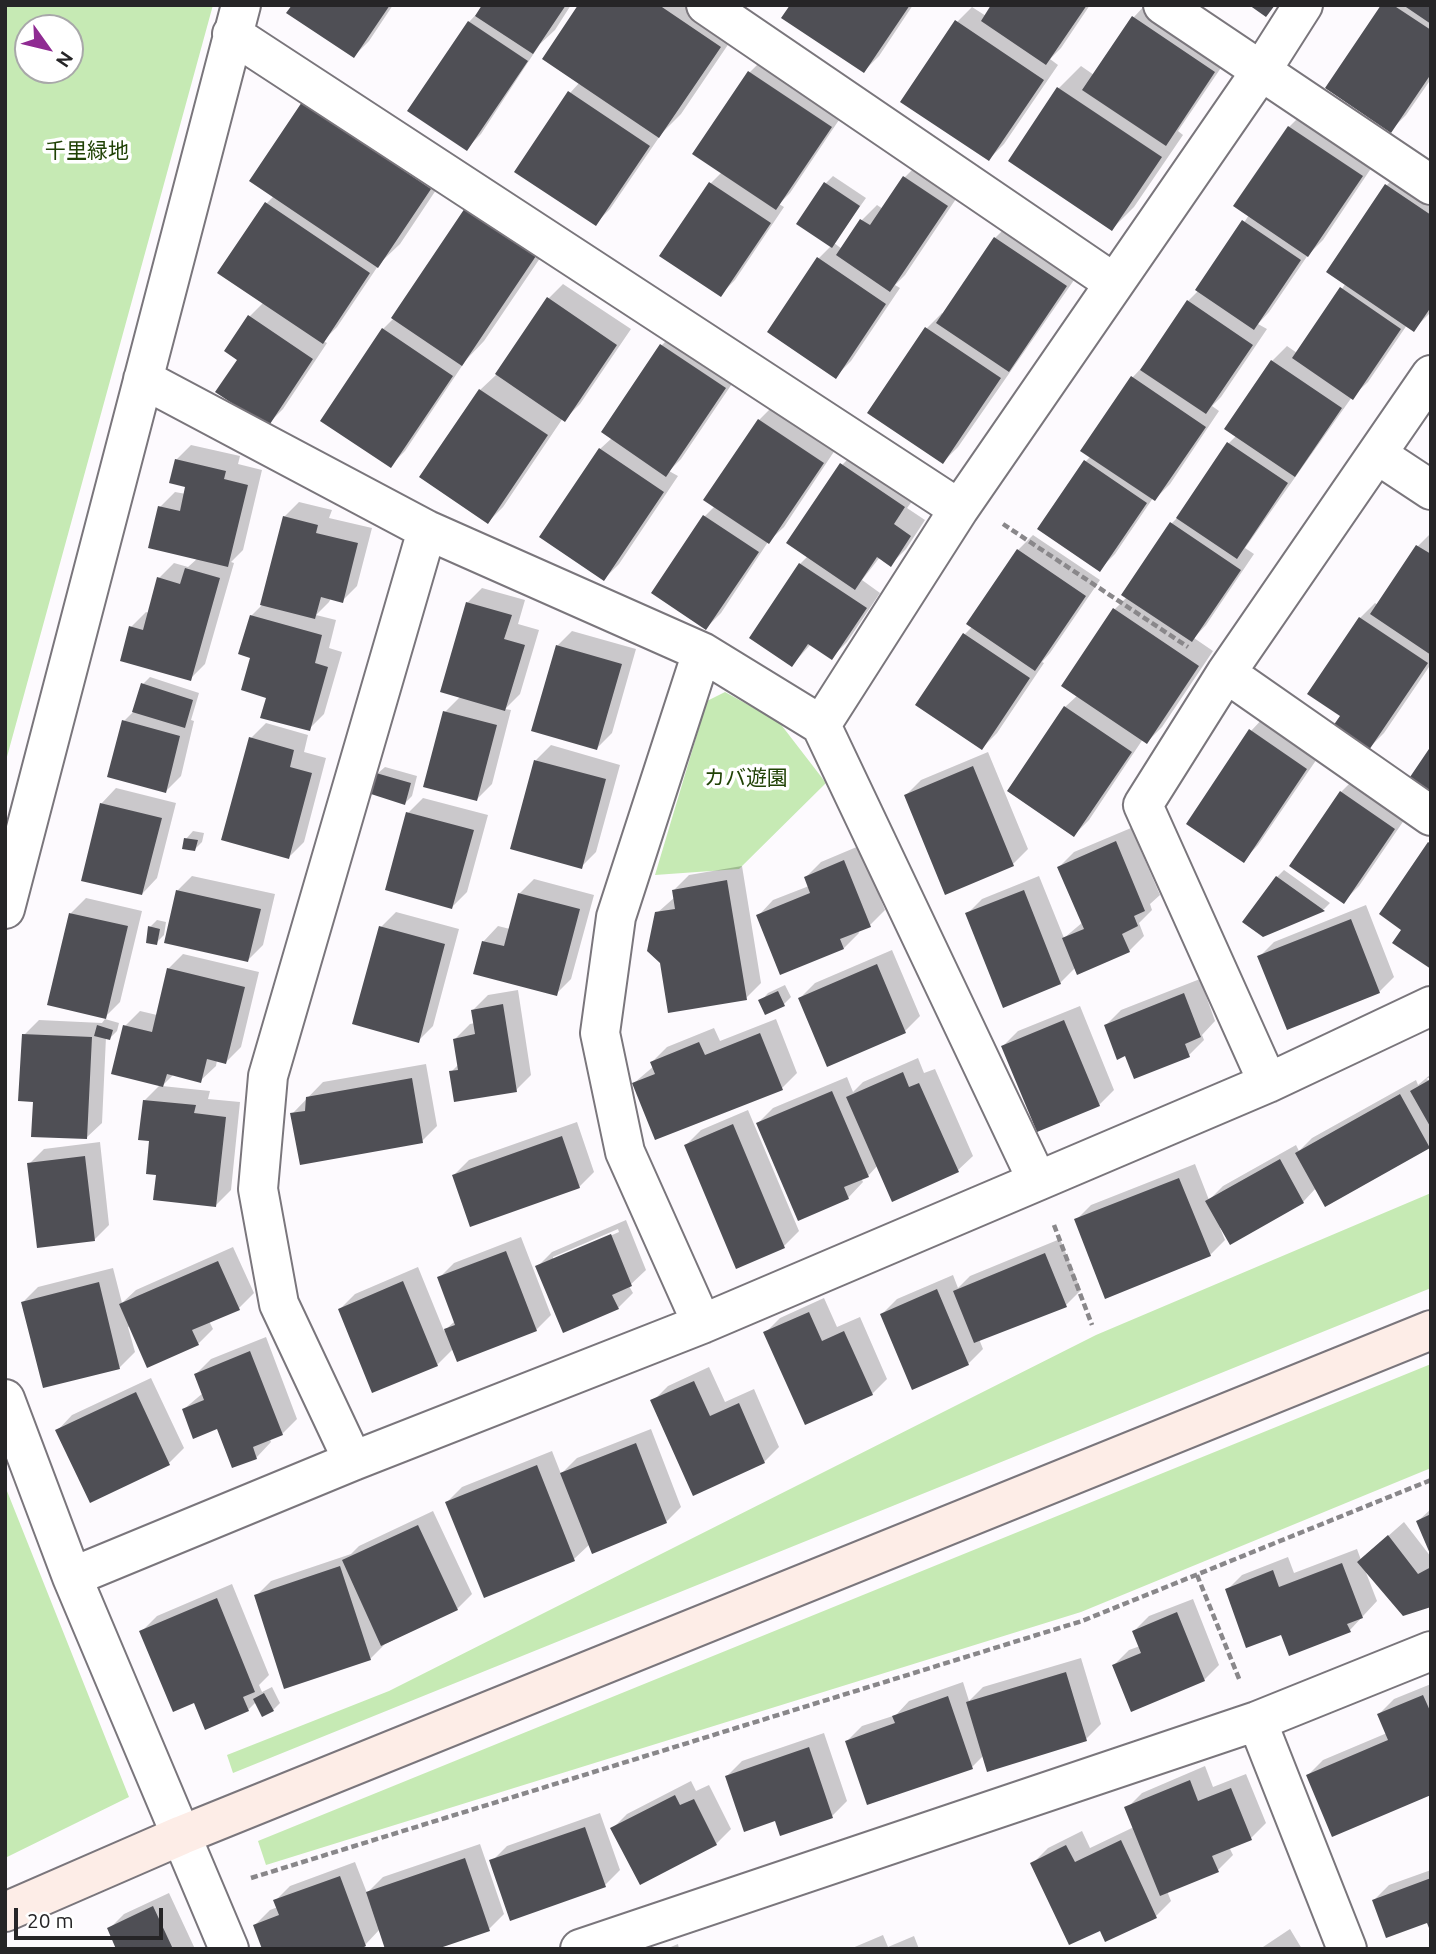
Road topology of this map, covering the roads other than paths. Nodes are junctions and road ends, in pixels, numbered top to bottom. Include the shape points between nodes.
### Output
1 (706, 5) edge
2 (1163, 5) edge
3 (1303, 5) edge
4 (236, 20) edge
5 (1261, 71) junction
6 (1431, 185) edge
7 (1114, 283) junction
8 (1431, 375) edge
9 (143, 379) junction
10 (1378, 455) junction
11 (1431, 490) edge
12 (959, 509) junction
13 (427, 530) junction
14 (702, 652) junction
15 (1227, 673) junction
16 (821, 726) junction
17 (1431, 816) edge
18 (5, 909) edge
19 (1431, 1006) edge
20 (1268, 1083) junction
21 (1037, 1180) junction
22 (702, 1324) junction
23 (1431, 1330) edge
24 (5, 1399) edge
25 (353, 1461) junction
26 (72, 1577) junction
27 (1431, 1651) edge
28 (1257, 1721) junction
29 (182, 1835) junction
30 (5, 1912) edge
31 (229, 1949) edge
32 (580, 1949) edge
33 (1348, 1949) edge

1 - 7 street
2 - 5 street
3 - 5 street
4 - 9 street
4 - 12 street
5 - 6 street
5 - 7 street
7 - 12 street
8 - 10 street
9 - 13 street
9 - 18 street
10 - 11 street
10 - 15 street
12 - 16 street
13 - 14 street
13 - 25 street via 268,1076 258,1189 279,1304
14 - 16 street
14 - 22 street via 616,916 600,1034 625,1152
15 - 17 street
15 - 20 street via 1143,804
16 - 21 street
19 - 20 street
20 - 21 street
21 - 22 street
22 - 25 street
23 - 29 street
24 - 26 street
25 - 26 street
26 - 29 street
27 - 28 street
28 - 32 street
28 - 33 street
29 - 30 street
29 - 31 street

